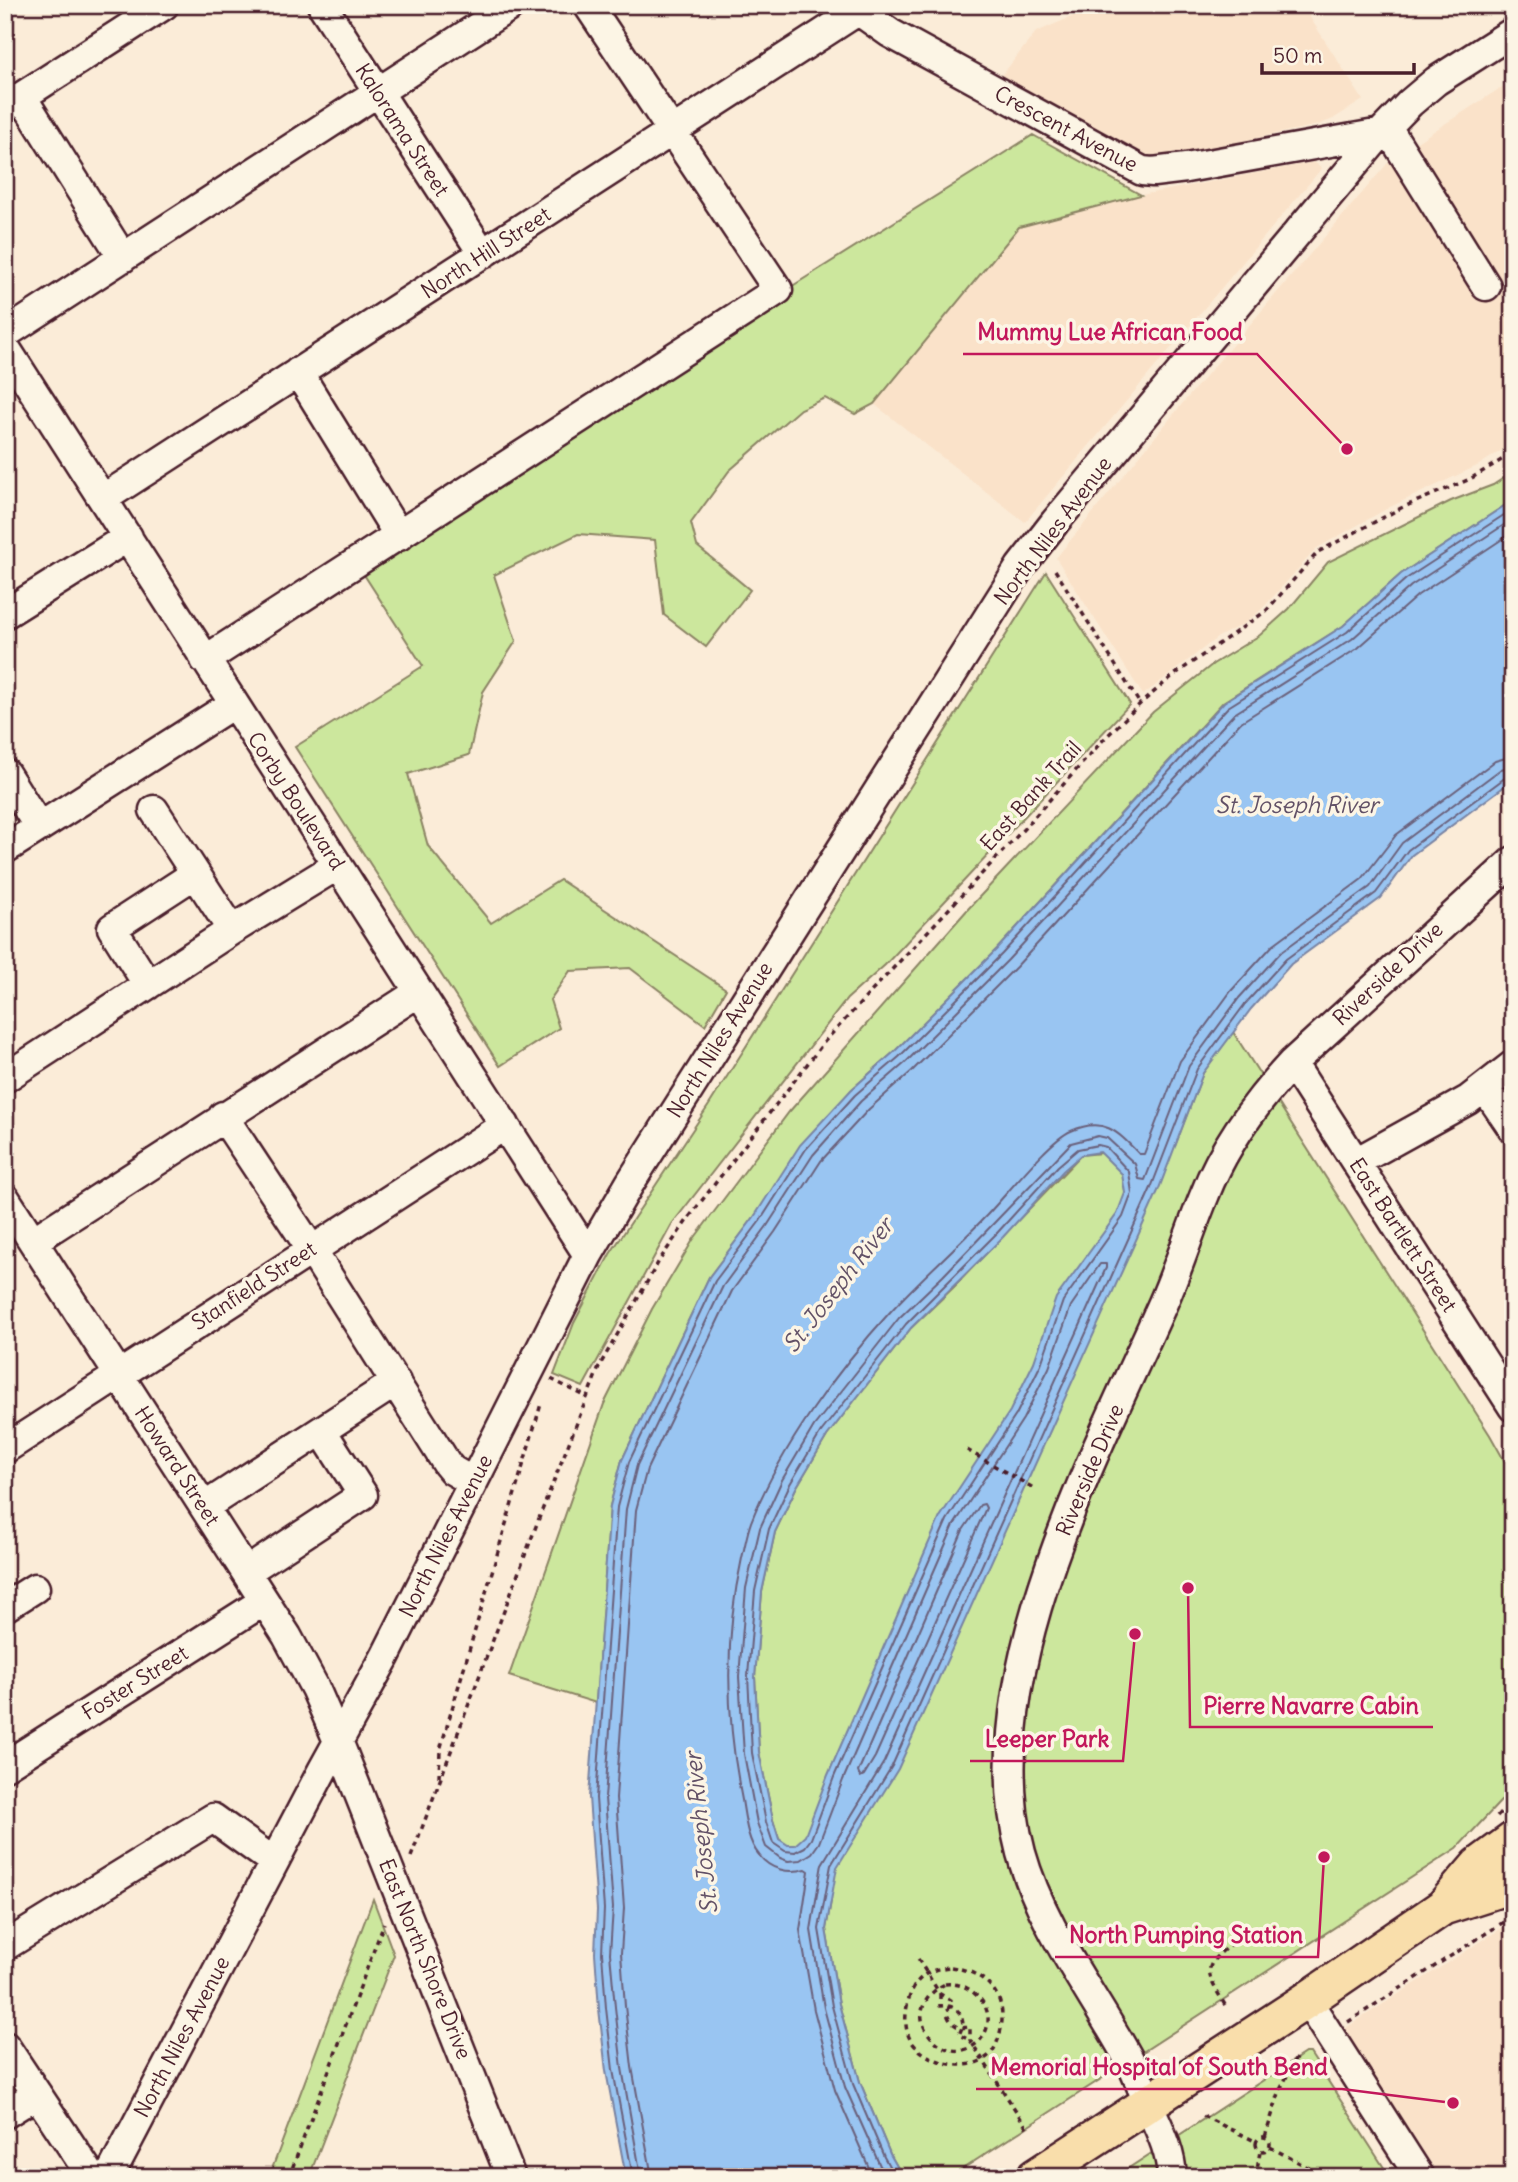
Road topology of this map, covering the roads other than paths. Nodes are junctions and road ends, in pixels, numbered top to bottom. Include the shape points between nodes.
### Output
1 (164, 5) edge
2 (322, 5) edge
3 (512, 5) edge
4 (588, 5) edge
5 (860, 7) edge
6 (1513, 32) edge
7 (378, 92) junction
8 (13, 102) edge
9 (1384, 130) junction
10 (672, 132) junction
11 (483, 254) junction
12 (123, 258) junction
13 (1486, 286) dead end
14 (5, 334) edge
15 (10, 364) edge
16 (298, 372) junction
17 (104, 498) junction
18 (399, 536) junction
19 (128, 537) junction
20 (5, 614) edge
21 (205, 660) junction
22 (233, 704) junction
23 (5, 773) edge
24 (154, 810) dead end
25 (39, 827) junction
26 (5, 849) edge
27 (1513, 861) edge
28 (338, 865) junction
29 (195, 874) junction
30 (232, 930) junction
31 (148, 985) junction
32 (419, 992) junction
33 (1292, 1063) junction
34 (1513, 1065) edge
35 (5, 1078) edge
36 (1485, 1088) junction
37 (223, 1116) junction
38 (505, 1125) junction
39 (1513, 1129) edge
40 (1356, 1162) junction
41 (5, 1198) edge
42 (33, 1241) junction
43 (311, 1249) junction
44 (588, 1255) junction
45 (118, 1375) junction
46 (396, 1382) junction
47 (1510, 1395) edge
48 (321, 1431) junction
49 (5, 1449) edge
50 (473, 1482) junction
51 (204, 1507) junction
52 (246, 1572) junction
53 (35, 1588) dead end
54 (264, 1601) junction
55 (5, 1607) edge
56 (338, 1741) junction
57 (5, 1766) edge
58 (1503, 1830) edge
59 (274, 1862) junction
60 (1513, 1880) edge
61 (1443, 1908) junction
62 (5, 1946) edge
63 (1307, 2000) junction
64 (5, 2046) edge
65 (37, 2094) junction
66 (1148, 2103) junction
67 (5, 2114) edge
68 (92, 2177) edge
69 (108, 2177) edge
70 (511, 2177) edge
71 (1035, 2177) edge
72 (1172, 2177) edge
73 (1420, 2177) edge

1 - 8 street
2 - 7 street, Kalorama Street
3 - 7 street
4 - 10 street
5 - 9 street, Crescent Avenue via 890,33 1142,171 1186,168
5 - 10 street, North Hill Street
6 - 9 street, North Niles Avenue via 1436,81
7 - 11 street, Kalorama Street
7 - 12 street
8 - 12 street
9 - 13 street
9 - 44 street, North Niles Avenue via 1020,568
10 - 11 street, North Hill Street
10 - 18 street via 778,290
11 - 16 street, North Hill Street
12 - 14 street
15 - 17 street, Corby Boulevard
16 - 17 street, North Hill Street
16 - 18 street
17 - 19 street, Corby Boulevard
18 - 21 street
19 - 20 street
19 - 21 street, Corby Boulevard
21 - 22 street, Corby Boulevard
22 - 25 street
22 - 28 street, Corby Boulevard
23 - 25 street
24 - 29 street
25 - 26 street
27 - 33 street, Riverside Drive
28 - 30 street
28 - 32 street, Corby Boulevard
29 - 30 street
29 - 31 street via 112,928
30 - 31 street
31 - 35 street
32 - 37 street
32 - 38 street, Corby Boulevard
33 - 40 street, East Bartlett Street
33 - 66 street, Riverside Drive via 1244,1119 1206,1191 1167,1294 1071,1508 1036,1611 1016,1704 1009,1762 1021,1852 1041,1906 1131,2064
34 - 36 street
36 - 39 street
36 - 40 street
37 - 42 street
37 - 43 street
38 - 43 street, Stanfield Street
38 - 44 street, Corby Boulevard
40 - 47 street, East Bartlett Street
41 - 42 street, Howard Street
42 - 45 street, Howard Street
43 - 45 street, Stanfield Street
43 - 46 street
44 - 50 street, North Niles Avenue
45 - 49 street, Stanfield Street
45 - 51 street, Howard Street
46 - 48 street
46 - 50 street via 452,1470
48 - 51 street
48 - 52 street via 363,1495
50 - 56 street, North Niles Avenue
51 - 52 street, Howard Street
52 - 54 street, Howard Street
53 - 55 street
54 - 56 street, Howard Street via 315,1688
54 - 57 street, Foster Street
56 - 59 street, North Niles Avenue
56 - 70 street, East North Shore Drive
58 - 61 main road
59 - 62 street via 213,1818
59 - 69 street, North Niles Avenue
60 - 61 main road
61 - 63 main road
63 - 66 main road
63 - 73 street
64 - 65 street
65 - 67 street
65 - 68 street
66 - 71 main road
66 - 72 street, Riverside Drive via 1172,2165

